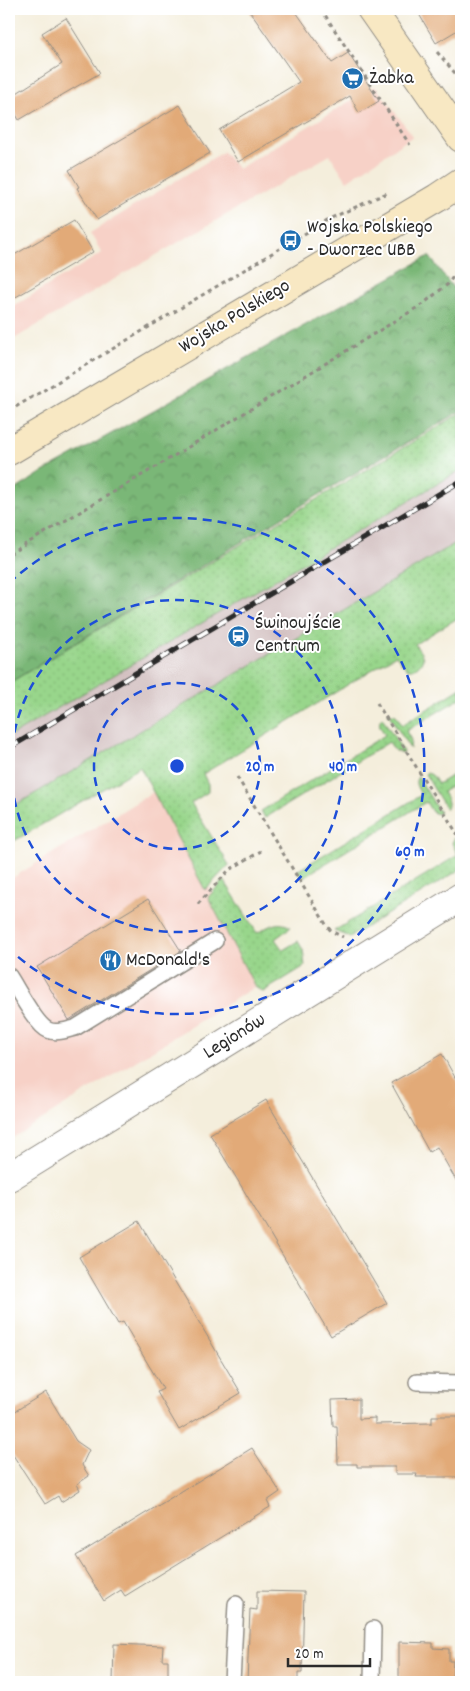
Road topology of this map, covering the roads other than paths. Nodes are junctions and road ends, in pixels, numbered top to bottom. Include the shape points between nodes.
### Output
1 (371, 9) edge
2 (461, 138) edge
3 (461, 182) edge
4 (9, 451) edge
5 (461, 897) edge
6 (215, 941) dead end
7 (9, 976) edge
8 (9, 1177) edge
9 (417, 1382) dead end
10 (461, 1383) edge
11 (236, 1604) dead end
12 (374, 1630) dead end
13 (232, 1682) edge
14 (372, 1682) edge

1 - 2 street
3 - 4 street, Wojska Polskiego
5 - 8 street, Legionów
6 - 7 lane via 75,1028 58,1032 40,1025
9 - 10 lane
11 - 13 lane
12 - 14 lane

